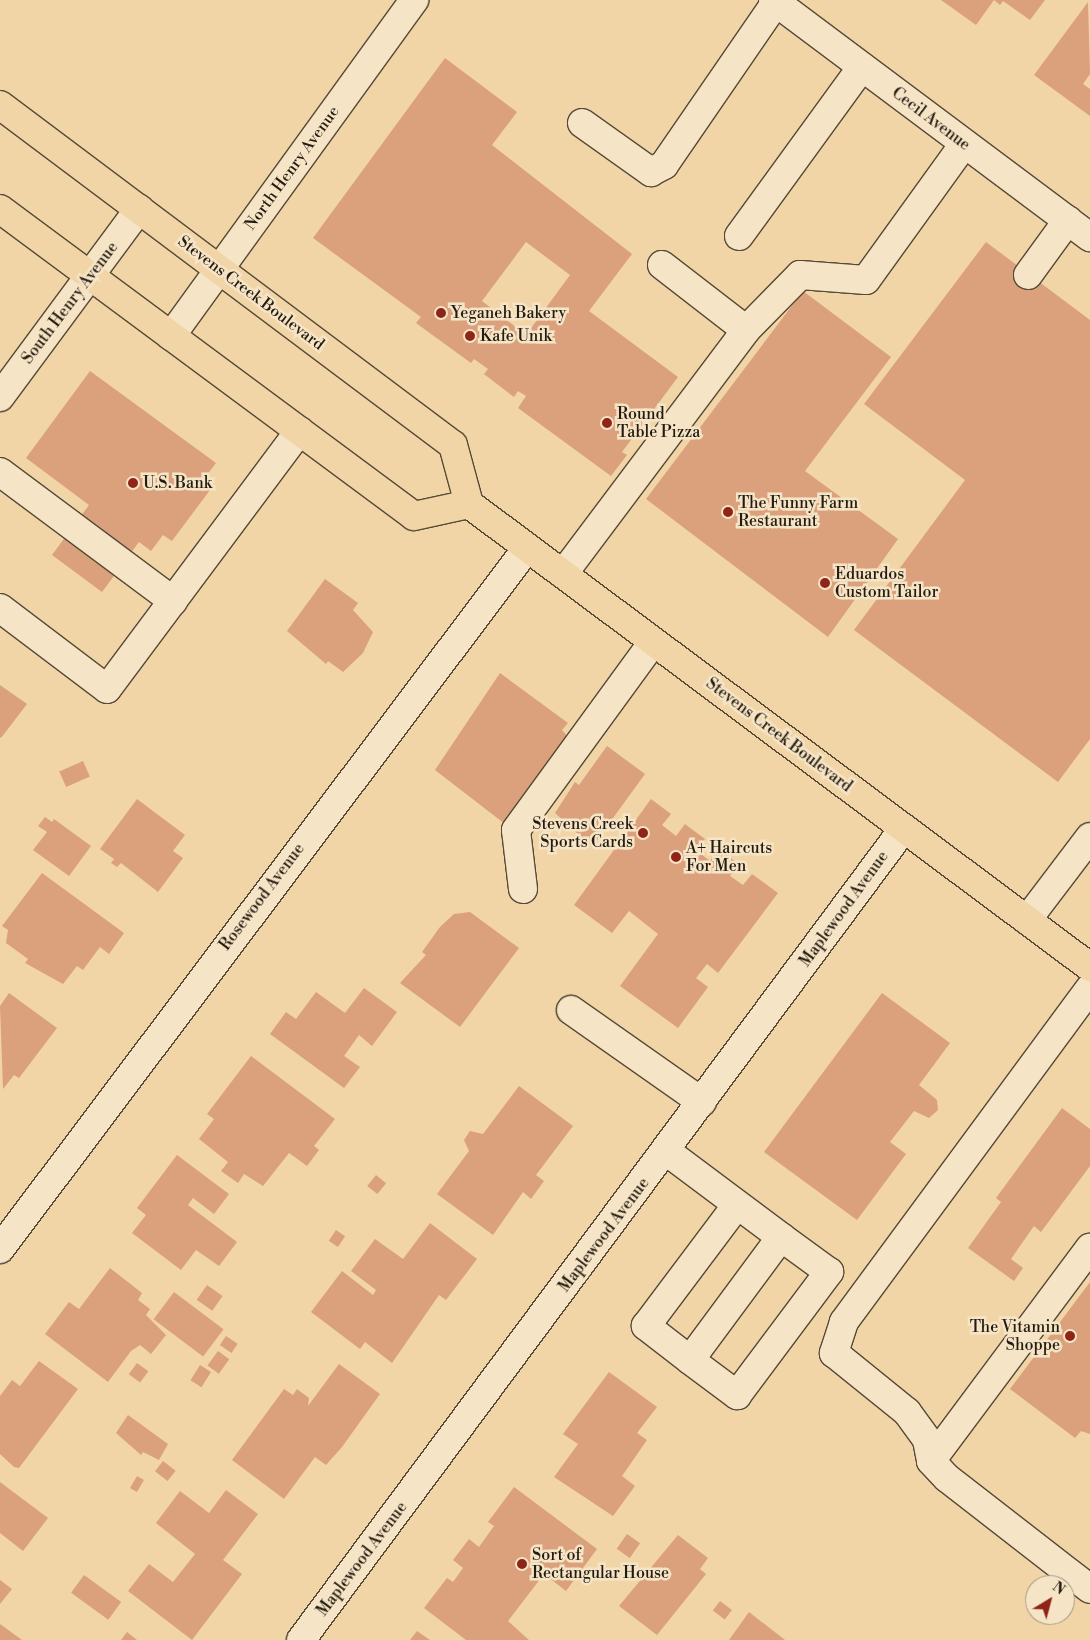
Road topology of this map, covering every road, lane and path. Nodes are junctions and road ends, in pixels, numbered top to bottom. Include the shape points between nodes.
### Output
1 (414, 0) edge
2 (774, 1) edge
3 (862, 67) junction
4 (0, 105) edge
5 (582, 124) dead end
6 (964, 144) junction
7 (0, 209) edge
8 (140, 209) junction
9 (1068, 220) junction
10 (739, 236) dead end
11 (1090, 237) edge
12 (662, 266) dead end
13 (220, 269) junction
14 (1028, 274) dead end
15 (90, 276) junction
16 (746, 330) junction
17 (171, 336) junction
18 (0, 397) edge
19 (299, 431) junction
20 (0, 472) edge
21 (469, 504) junction
22 (527, 548) junction
23 (563, 574) junction
24 (173, 601) junction
25 (0, 608) edge
26 (653, 642) junction
27 (904, 828) junction
28 (1090, 838) edge
29 (523, 889) dead end
30 (1027, 920) junction
31 (1090, 967) edge
32 (1090, 988) edge
33 (571, 1010) dead end
34 (702, 1102) junction
35 (666, 1151) junction
36 (737, 1204) junction
37 (781, 1237) junction
38 (1090, 1248) edge
39 (0, 1249) edge
40 (690, 1360) junction
41 (931, 1461) junction
42 (1090, 1589) edge
43 (301, 1640) edge

1 - 13 street, North Henry Avenue
2 - 3 street, Cecil Avenue
2 - 5 street via 664,165 651,172
3 - 6 street, Cecil Avenue
3 - 10 street
4 - 8 main road, Stevens Creek Boulevard
6 - 9 street, Cecil Avenue
6 - 16 street via 866,280 800,275
7 - 15 main road
8 - 13 main road, Stevens Creek Boulevard
8 - 15 street, South Henry Avenue
9 - 11 street, Cecil Avenue
9 - 14 street
12 - 16 street
13 - 17 street, North Henry Avenue
13 - 21 main road, Stevens Creek Boulevard via 453,445
15 - 17 main road
15 - 18 street, South Henry Avenue
16 - 23 street
17 - 19 main road
19 - 21 main road via 414,516
19 - 24 street
20 - 24 street
21 - 22 main road, Stevens Creek Boulevard
22 - 23 main road, Stevens Creek Boulevard
22 - 39 street, Rosewood Avenue
23 - 26 main road, Stevens Creek Boulevard
24 - 25 street via 107,689
26 - 27 main road, Stevens Creek Boulevard
26 - 29 street via 516,830
27 - 30 main road, Stevens Creek Boulevard
27 - 34 street, Maplewood Avenue
28 - 30 street
30 - 31 main road, Stevens Creek Boulevard
32 - 41 street via 844,1322 834,1353 907,1412 927,1440
33 - 34 street
34 - 35 street, Maplewood Avenue
35 - 36 street
35 - 43 street, Maplewood Avenue
36 - 37 street
36 - 40 street via 646,1326
37 - 40 street
37 - 40 street via 829,1272 824,1280 737,1395
38 - 41 street
41 - 42 street via 947,1478

